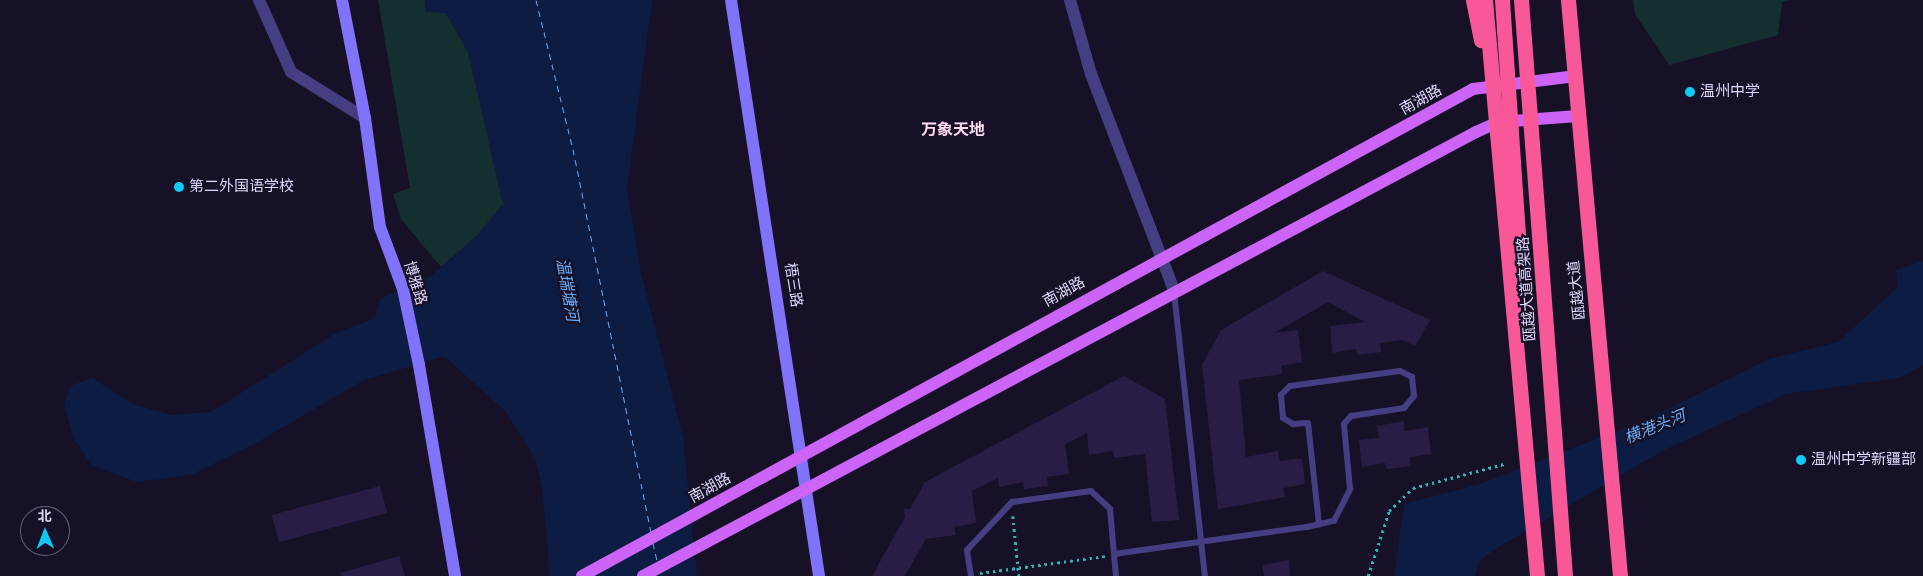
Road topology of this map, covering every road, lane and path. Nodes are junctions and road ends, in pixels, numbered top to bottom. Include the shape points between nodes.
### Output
1 (259, 0) edge
2 (342, 0) edge
3 (731, 0) edge
4 (1070, 0) edge
5 (1473, 0) edge
6 (1485, 0) edge
7 (1502, 0) edge
8 (1521, 0) edge
9 (1568, 0) edge
10 (1576, 76) junction
11 (1496, 87) junction
12 (1578, 116) junction
13 (365, 118) junction
14 (1498, 122) junction
15 (1513, 159) junction
16 (1160, 257) junction
17 (1174, 290) junction
18 (803, 456) junction
19 (1504, 464) dead end
20 (806, 492) junction
21 (1012, 502) junction
22 (1319, 524) junction
23 (1201, 543) junction
24 (1114, 554) junction
25 (1018, 568) junction
26 (971, 575) edge
27 (455, 576) edge
28 (582, 576) edge
29 (644, 576) edge
30 (819, 576) edge
31 (1018, 576) edge
32 (1116, 576) edge
33 (1205, 576) edge
34 (1368, 576) edge
35 (1537, 576) edge
36 (1541, 576) edge
37 (1565, 576) edge
38 (1620, 576) edge

1 - 13 street via 291,72
2 - 13 street, 博雅路
3 - 18 street, 梧三路
4 - 16 street via 1091,74
5 - 15 highway
6 - 11 highway
7 - 15 highway, 瓯越大道高架路
8 - 37 highway, 瓯越大道高架路
9 - 10 highway, 瓯越大道
10 - 11 main road, 南湖路
10 - 12 highway, 瓯越大道
11 - 14 highway
11 - 16 main road, 南湖路 via 1474,89
12 - 14 main road
12 - 38 highway, 瓯越大道 via 1610,430
13 - 27 street, 博雅路 via 380,227 402,289 419,364
14 - 17 main road
14 - 35 highway
15 - 36 highway, 瓯越大道高架路
16 - 17 street
16 - 18 main road, 南湖路
17 - 20 main road
17 - 23 lane
18 - 20 street, 梧三路
18 - 28 main road, 南湖路
19 - 34 path via 1412,488 1389,511
20 - 29 main road
20 - 30 street, 梧三路
21 - 24 lane via 1091,491 1110,509
21 - 25 path
21 - 26 lane via 967,550
22 - 22 lane via 1334,521 1350,489 1344,424 1351,416 1404,408 1414,396 1412,377 1400,371 1290,386 1281,395 1284,418 1294,424 1308,423
22 - 23 lane
23 - 24 lane
23 - 33 lane
24 - 25 path
24 - 32 lane
25 - 26 path
25 - 31 path

